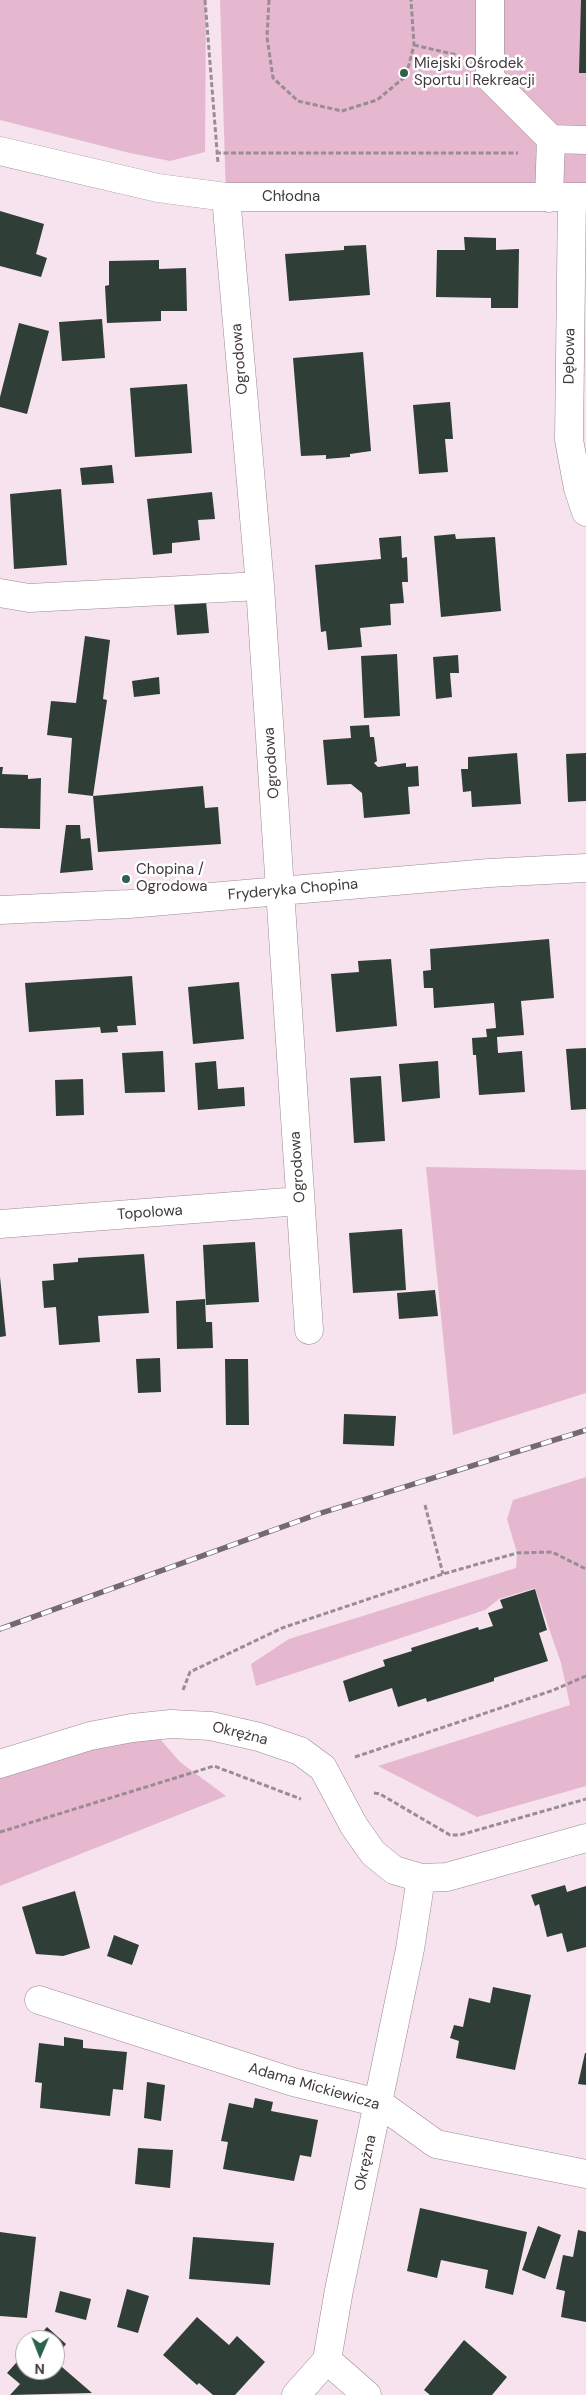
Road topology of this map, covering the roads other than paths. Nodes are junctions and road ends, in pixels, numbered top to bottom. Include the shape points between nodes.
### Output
1 (490, 0) edge
2 (586, 140) edge
3 (551, 146) junction
4 (0, 151) edge
5 (226, 197) junction
6 (569, 197) edge
7 (586, 512) edge
8 (260, 586) junction
9 (0, 594) edge
10 (586, 868) edge
11 (281, 890) junction
12 (0, 910) edge
13 (300, 1201) junction
14 (0, 1224) edge
15 (309, 1330) dead end
16 (0, 1764) edge
17 (586, 1838) edge
18 (421, 1878) junction
19 (39, 2000) dead end
20 (379, 2103) junction
21 (586, 2174) edge
22 (327, 2360) junction
23 (296, 2395) edge
24 (367, 2395) edge

1 - 3 street via 490,78
2 - 3 street
3 - 6 street, Dębowa
4 - 5 street, Chłodna via 158,188
5 - 6 street, Chłodna
5 - 8 street, Ogrodowa
6 - 7 street, Dębowa via 570,440 578,488
8 - 9 street via 29,598
8 - 11 street, Ogrodowa
10 - 11 street, Fryderyka Chopina
11 - 12 street, Fryderyka Chopina via 129,904
11 - 13 street, Ogrodowa
13 - 14 street, Topolowa
13 - 15 street, Ogrodowa
16 - 18 street, Okrężna via 90,1736 171,1724 211,1726 259,1737 300,1750 323,1768 373,1854 394,1870
17 - 18 street, Okrężna via 447,1878
18 - 20 street, Okrężna
19 - 20 street, Adama Mickiewicza via 293,2082
20 - 21 street, Adama Mickiewicza via 436,2144
20 - 22 street, Okrężna via 338,2290
22 - 23 street
22 - 24 street

